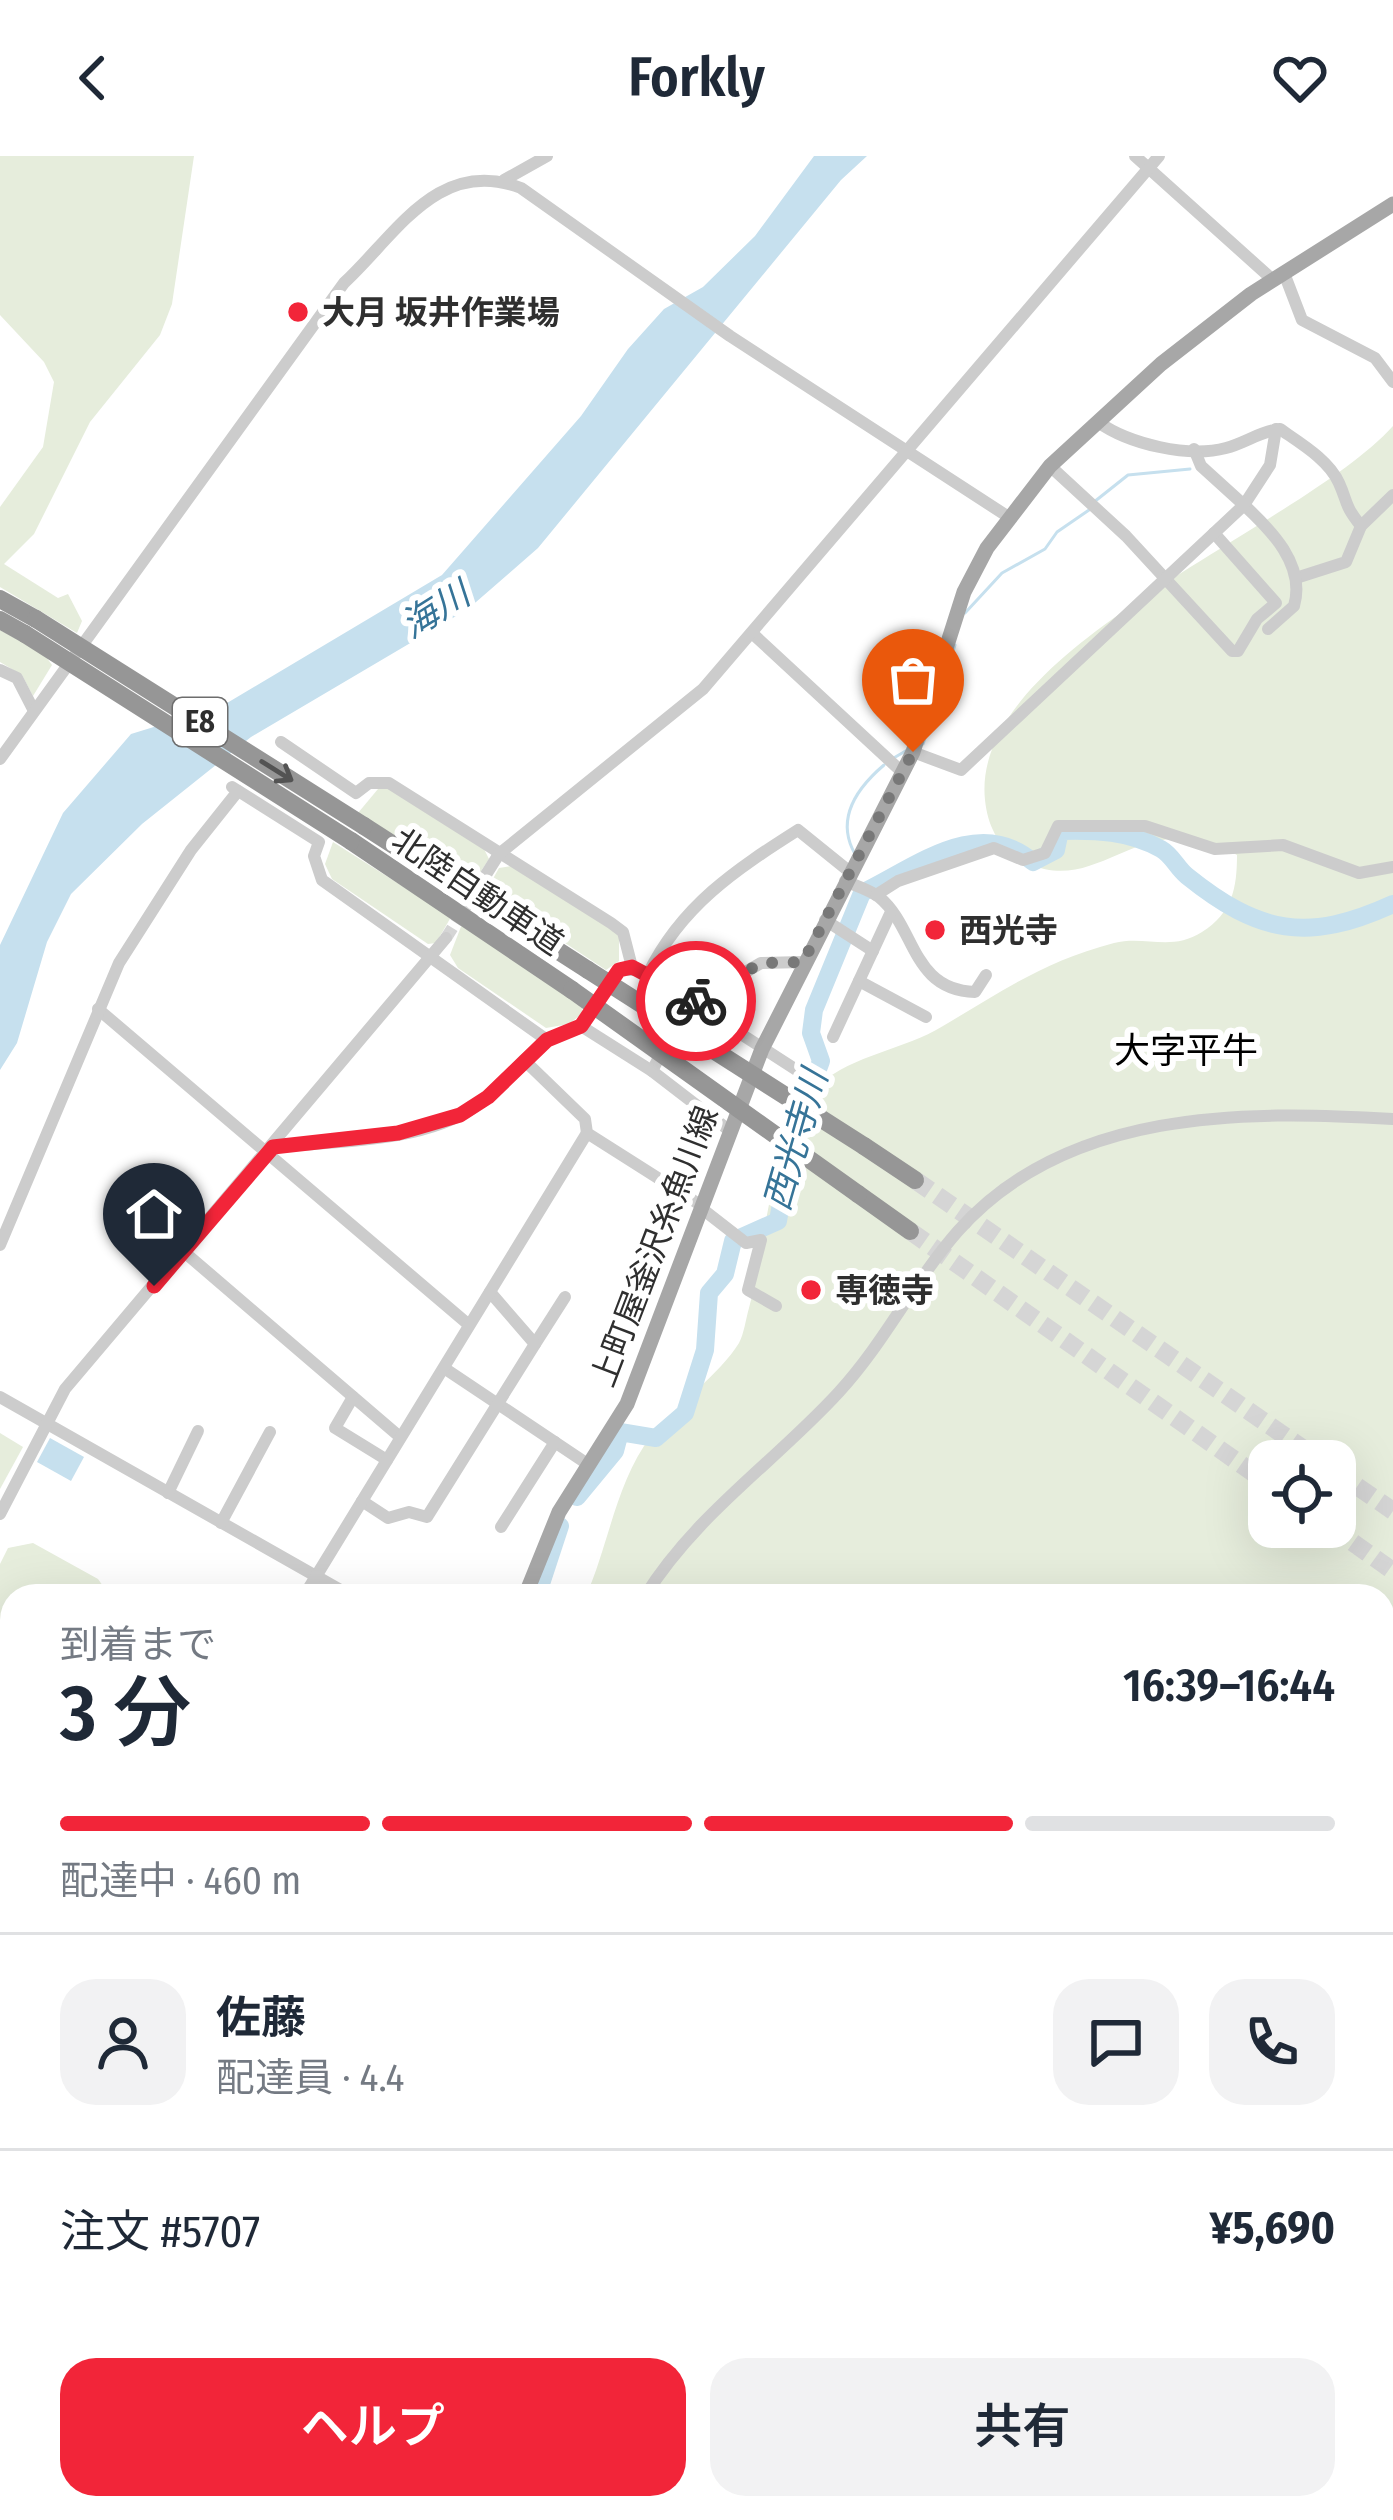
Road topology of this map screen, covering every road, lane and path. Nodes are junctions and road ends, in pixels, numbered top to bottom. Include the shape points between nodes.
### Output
1 (547, 156) edge
2 (1135, 156) edge
3 (1159, 156) edge
4 (1149, 168) junction
5 (504, 180) junction
6 (1393, 204) edge
7 (1278, 276) junction
8 (1393, 382) edge
9 (1098, 422) junction
10 (1276, 429) junction
11 (1194, 449) junction
12 (910, 453) junction
13 (1050, 466) junction
14 (1393, 495) edge
15 (1244, 505) junction
16 (1007, 516) junction
17 (1361, 526) junction
18 (1214, 533) junction
19 (1296, 578) junction
20 (1166, 580) junction
21 (0, 599) edge
22 (0, 620) edge
23 (30, 627) junction
24 (1268, 629) dead end
25 (753, 634) junction
26 (0, 670) edge
27 (34, 711) junction
28 (281, 742) dead end
29 (913, 752) junction
30 (0, 759) edge
31 (902, 771) junction
32 (356, 793) junction
33 (358, 834) junction
34 (319, 842) junction
35 (500, 854) junction
36 (1393, 867) edge
37 (487, 873) tunnel mouth
38 (848, 876) junction
39 (876, 895) junction
40 (890, 914) junction
41 (825, 920) junction
42 (446, 938) tunnel mouth
43 (873, 951) junction
44 (434, 956) junction
45 (803, 962) junction
46 (632, 967) junction
47 (648, 974) junction
48 (986, 975) dead end
49 (859, 981) junction
50 (690, 1002) junction
51 (98, 1010) junction
52 (926, 1017) dead end
53 (581, 1026) junction
54 (833, 1036) dead end
55 (547, 1040) junction
56 (762, 1049) junction
57 (524, 1060) junction
58 (652, 1072) junction
59 (812, 1080) dead end
60 (1393, 1119) edge
61 (730, 1131) junction
62 (587, 1133) junction
63 (270, 1150) junction
64 (915, 1180) tunnel mouth
65 (702, 1207) junction
66 (910, 1231) tunnel mouth
67 (0, 1246) edge
68 (183, 1251) junction
69 (490, 1292) junction
70 (565, 1297) dead end
71 (776, 1306) dead end
72 (469, 1325) junction
73 (536, 1344) junction
74 (444, 1368) junction
75 (0, 1397) edge
76 (353, 1397) junction
77 (498, 1404) junction
78 (44, 1423) junction
79 (198, 1431) dead end
80 (270, 1432) dead end
81 (400, 1437) junction
82 (555, 1442) junction
83 (387, 1460) junction
84 (589, 1466) junction
85 (168, 1493) junction
86 (362, 1501) junction
87 (0, 1514) edge
88 (221, 1523) junction
89 (501, 1527) dead end
90 (315, 1576) junction
91 (311, 1584) edge
92 (329, 1584) edge
93 (530, 1584) edge
94 (654, 1584) edge

1 - 5 street
2 - 4 street
3 - 4 street
4 - 7 street
4 - 12 street
5 - 12 street
5 - 27 street via 475,177 412,206 344,283
6 - 7 main road, 上町屋釜沢糸魚川線
7 - 8 street via 1309,327 1375,358
7 - 9 main road, 上町屋釜沢糸魚川線
9 - 11 street via 1144,443
9 - 13 main road, 上町屋釜沢糸魚川線
10 - 11 street via 1228,448
10 - 15 street via 1270,465
10 - 17 street via 1327,467
11 - 15 street via 1201,466
12 - 16 street
12 - 25 street
13 - 16 main road, 上町屋釜沢糸魚川線
13 - 20 street
14 - 17 street
15 - 18 street
15 - 19 street via 1276,534
16 - 29 main road, 上町屋釜沢糸魚川線 via 964,592
17 - 19 street via 1346,562
18 - 20 street
18 - 20 street via 1276,603 1238,651
19 - 24 street via 1294,606
20 - 29 street via 961,770
21 - 23 highway, 北陸自動車道 / E8
22 - 23 highway, 北陸自動車道 / E8
23 - 33 highway, 北陸自動車道 / E8, bridge
25 - 31 street
25 - 35 street via 703,689
26 - 27 street via 16,678
27 - 30 street
28 - 32 street
29 - 31 main road, 上町屋釜沢糸魚川線
31 - 38 main road, 上町屋釜沢糸魚川線
32 - 34 street
32 - 35 street via 389,783
33 - 64 highway, 北陸自動車道 / E8, bridge
33 - 66 highway, 北陸自動車道 / E8, bridge
34 - 44 street via 314,856 322,880
34 - 51 street via 234,789 138,928
35 - 37 street
35 - 46 street via 623,932
36 - 39 street via 1359,873 1294,847 1216,849 1145,826 1082,824 1058,826 1045,853 1023,860 994,848
38 - 39 street
38 - 41 main road, 上町屋釜沢糸魚川線
38 - 47 street via 798,830 688,910
39 - 40 street
40 - 43 street
40 - 48 street via 944,985 975,992
41 - 43 street
41 - 45 main road, 上町屋釜沢糸魚川線
42 - 44 street
43 - 49 street
44 - 55 street
44 - 63 street
45 - 50 street via 761,963
45 - 56 main road, 上町屋釜沢糸魚川線
46 - 47 street
46 - 53 street via 619,970
47 - 50 street
49 - 52 street
49 - 54 street
50 - 56 street
50 - 58 street
51 - 63 street
51 - 67 street
53 - 55 street
53 - 58 street
55 - 57 street
56 - 59 street
56 - 61 main road, 上町屋釜沢糸魚川線
57 - 62 street via 585,1119
57 - 63 street via 460,1115 398,1133
58 - 61 street
60 - 94 street via 1231,1116 1109,1138 1029,1172 956,1234 860,1369 700,1524
61 - 65 main road, 上町屋釜沢糸魚川線
62 - 65 street
62 - 69 street
63 - 68 street
63 - 72 street
65 - 71 street via 746,1243 761,1240 748,1290
65 - 84 main road, 上町屋釜沢糸魚川線 via 627,1404
68 - 76 street
68 - 78 street
69 - 72 street
69 - 73 street
70 - 73 street
72 - 74 street
73 - 77 street
74 - 77 street
74 - 81 street
75 - 78 street
76 - 81 street
76 - 83 street via 335,1428
77 - 82 street
77 - 86 street via 427,1517 388,1518
78 - 85 street
78 - 87 street
79 - 85 street
80 - 88 street
81 - 83 street
82 - 84 street
82 - 89 street
83 - 86 street
84 - 93 main road, 上町屋釜沢糸魚川線 via 559,1512
85 - 88 street
86 - 90 street
88 - 90 street
90 - 91 street
90 - 92 street

